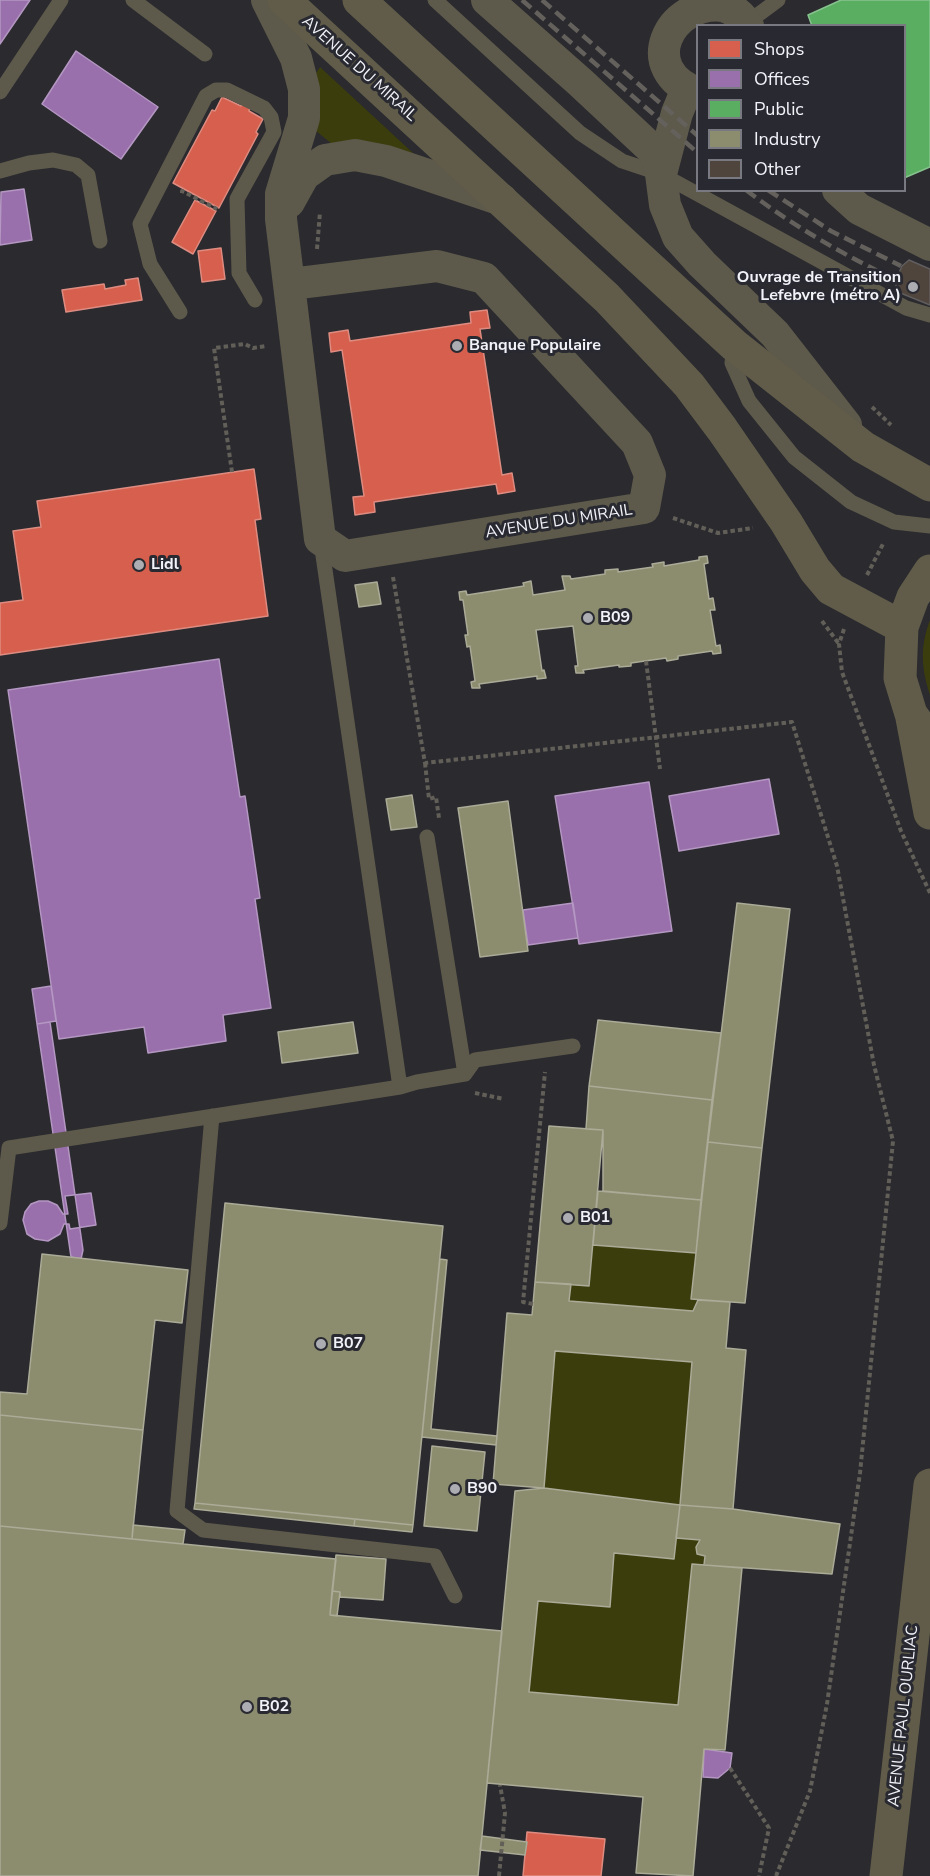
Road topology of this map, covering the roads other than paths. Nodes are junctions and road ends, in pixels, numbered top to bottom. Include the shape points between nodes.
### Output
1 (61, 0) edge
2 (133, 0) edge
3 (267, 0) edge
4 (284, 0) edge
5 (359, 0) edge
6 (435, 0) edge
7 (487, 0) edge
8 (778, 0) edge
9 (747, 24) edge
10 (205, 54) dead end
11 (692, 91) edge
12 (0, 92) edge
13 (0, 171) edge
14 (661, 174) junction
15 (840, 192) edge
16 (502, 201) junction
17 (281, 219) junction
18 (100, 241) dead end
19 (930, 245) edge
20 (291, 284) junction
21 (255, 300) dead end
22 (180, 312) dead end
23 (930, 315) edge
24 (734, 345) junction
25 (863, 447) junction
26 (930, 485) edge
27 (930, 526) edge
28 (320, 539) junction
29 (930, 571) edge
30 (902, 627) junction
31 (911, 714) junction
32 (930, 741) edge
33 (930, 813) edge
34 (427, 837) dead end
35 (573, 1046) dead end
36 (465, 1074) junction
37 (400, 1087) junction
38 (212, 1116) junction
39 (5, 1147) edge
40 (0, 1223) edge
41 (930, 1485) edge
42 (455, 1596) dead end
43 (886, 1876) edge

1 - 12 lane
2 - 10 lane
3 - 17 street via 296,58 304,89 304,118 281,194
4 - 16 main road, AVENUE DU MIRAIL
5 - 24 main road
6 - 14 lane via 579,133 622,161
7 - 14 street via 655,152
8 - 9 lane
9 - 11 street via 730,9 708,3 692,7 674,20 667,31 664,58 676,81
11 - 14 street via 677,113
13 - 18 lane via 53,160 76,165 88,175
14 - 23 lane via 906,308
14 - 25 street via 665,205 678,237 775,334
15 - 19 street via 859,209
16 - 17 street via 386,161 355,155 325,160 304,175
16 - 30 main road, AVENUE DU MIRAIL via 607,298 689,385 757,477 831,589
17 - 20 street
20 - 28 street
20 - 28 street, AVENUE DU MIRAIL via 437,266 484,278 637,443 650,475 644,508 345,556
21 - 22 lane via 239,273 237,199 274,132 264,108 227,90 216,90 206,96 140,224 150,264
24 - 25 main road
24 - 27 lane via 732,363 748,401 794,457 851,502 894,522
25 - 26 main road
28 - 37 lane
29 - 30 main road via 913,597
30 - 31 main road via 900,678
31 - 32 main road
31 - 33 main road
34 - 36 lane
35 - 36 lane via 475,1060
36 - 37 lane
37 - 38 lane
38 - 39 lane
38 - 42 lane via 177,1511 203,1530 435,1556
39 - 40 lane
41 - 43 main road, AVENUE PAUL OURLIAC

